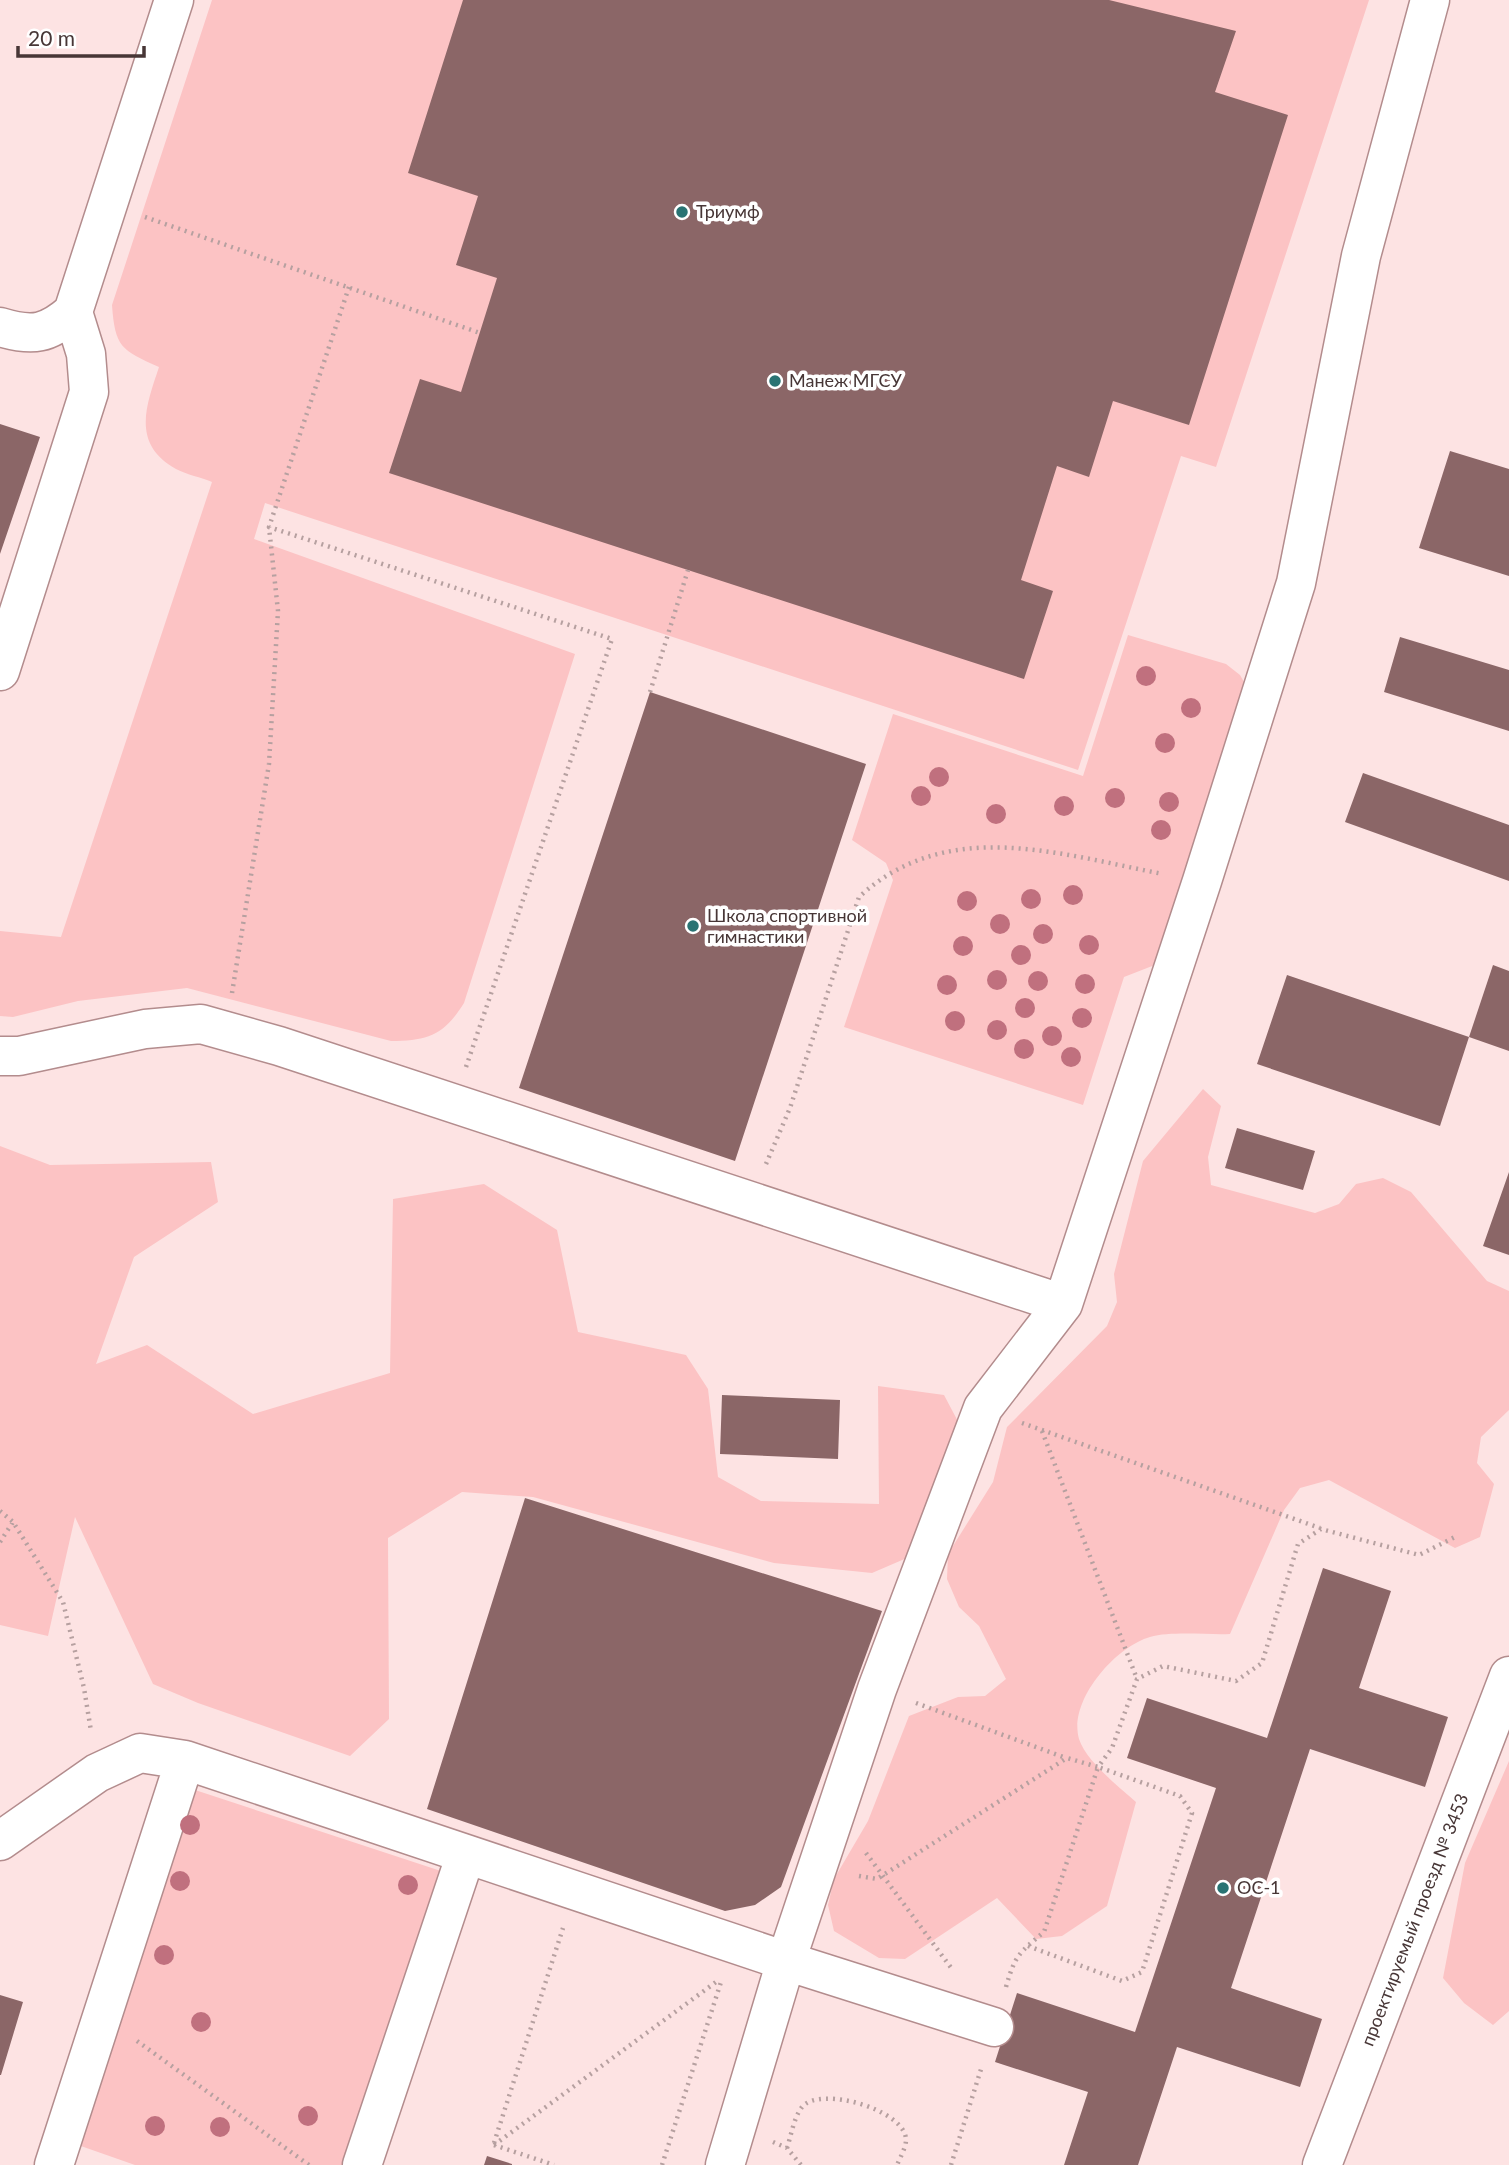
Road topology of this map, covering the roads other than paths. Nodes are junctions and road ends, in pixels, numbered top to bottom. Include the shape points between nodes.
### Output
1 (174, 0) edge
2 (1430, 0) edge
3 (73, 312) junction
4 (0, 327) edge
5 (0, 671) edge
6 (0, 1055) edge
7 (1063, 1304) junction
8 (1509, 1676) edge
9 (184, 1760) junction
10 (0, 1841) edge
11 (466, 1854) junction
12 (786, 1961) junction
13 (994, 2027) road end
14 (65, 2162) edge
15 (362, 2165) edge
16 (725, 2165) edge
17 (1322, 2165) edge

1 - 3 street
2 - 7 street via 1362,256 1296,583
3 - 4 street via 52,330 21,334
3 - 5 street via 86,354 89,392
6 - 7 street via 19,1056 145,1029 201,1024
7 - 12 street via 983,1408 877,1689
8 - 17 street, проектируемый проезд № 3453
9 - 10 street via 140,1753 97,1773
9 - 11 street
9 - 14 street via 102,2016
11 - 12 street
11 - 15 street
12 - 13 street
12 - 16 street

